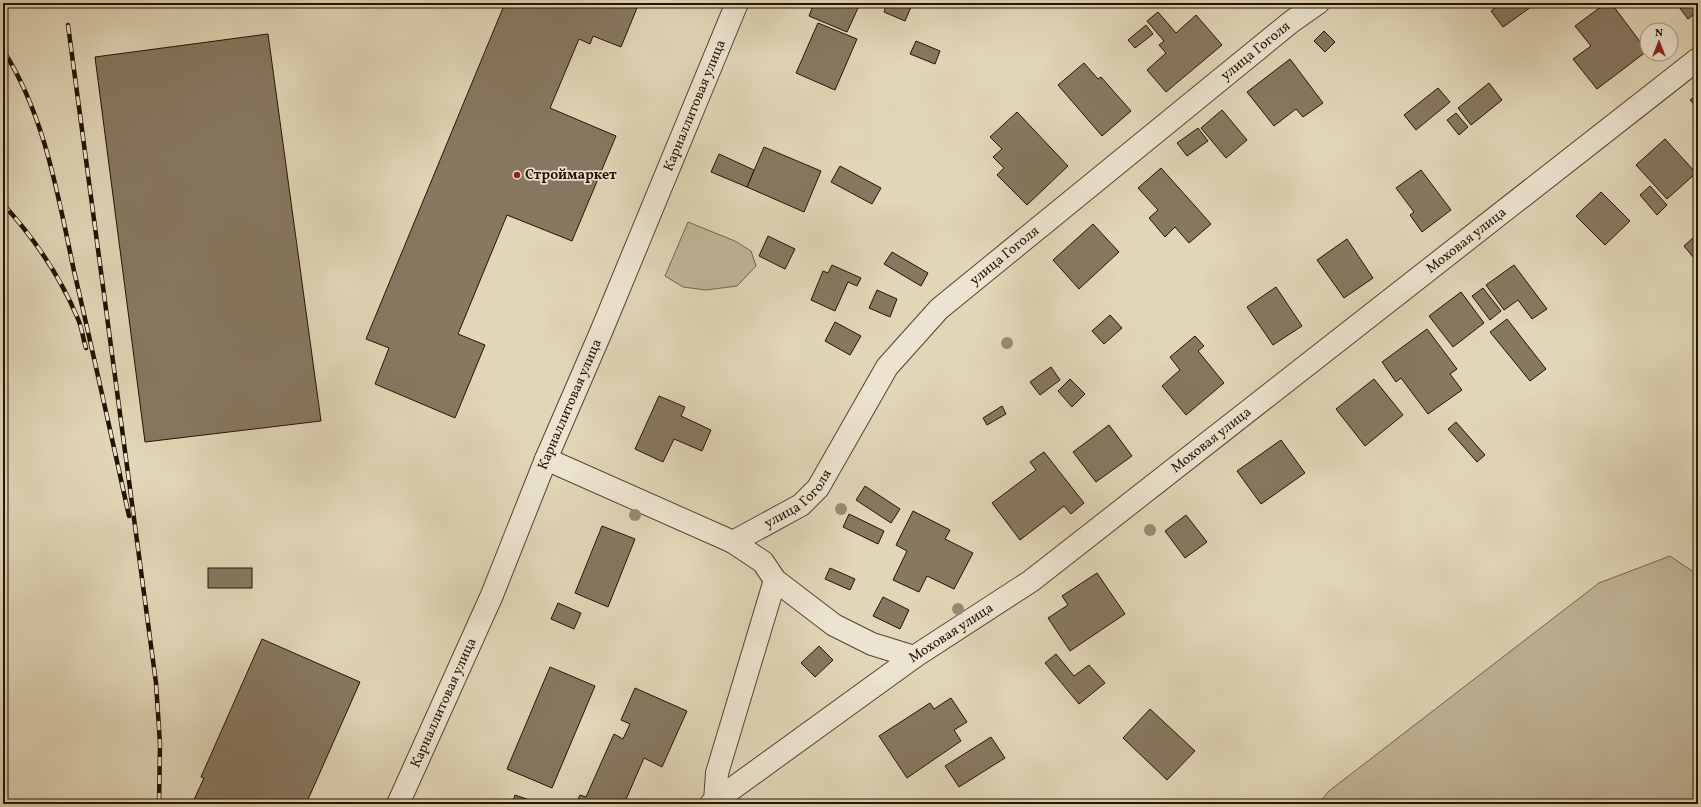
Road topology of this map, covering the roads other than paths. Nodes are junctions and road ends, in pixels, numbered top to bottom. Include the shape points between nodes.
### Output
1 (737, 3) edge
2 (1318, 3) edge
3 (1698, 59) edge
4 (546, 459) junction
5 (733, 542) junction
6 (775, 580) junction
7 (914, 657) junction
8 (713, 803) edge
9 (398, 804) edge

1 - 4 street, Карналлитовая улица
2 - 5 street, улица Гоголя via 1285,27 939,309 888,367 818,488 801,505
3 - 7 street, Моховая улица via 1031,580
4 - 5 street
4 - 9 street, Карналлитовая улица via 492,595
5 - 6 street via 763,562
6 - 7 street via 834,625 872,644
6 - 8 street via 717,773
7 - 8 street, Моховая улица

